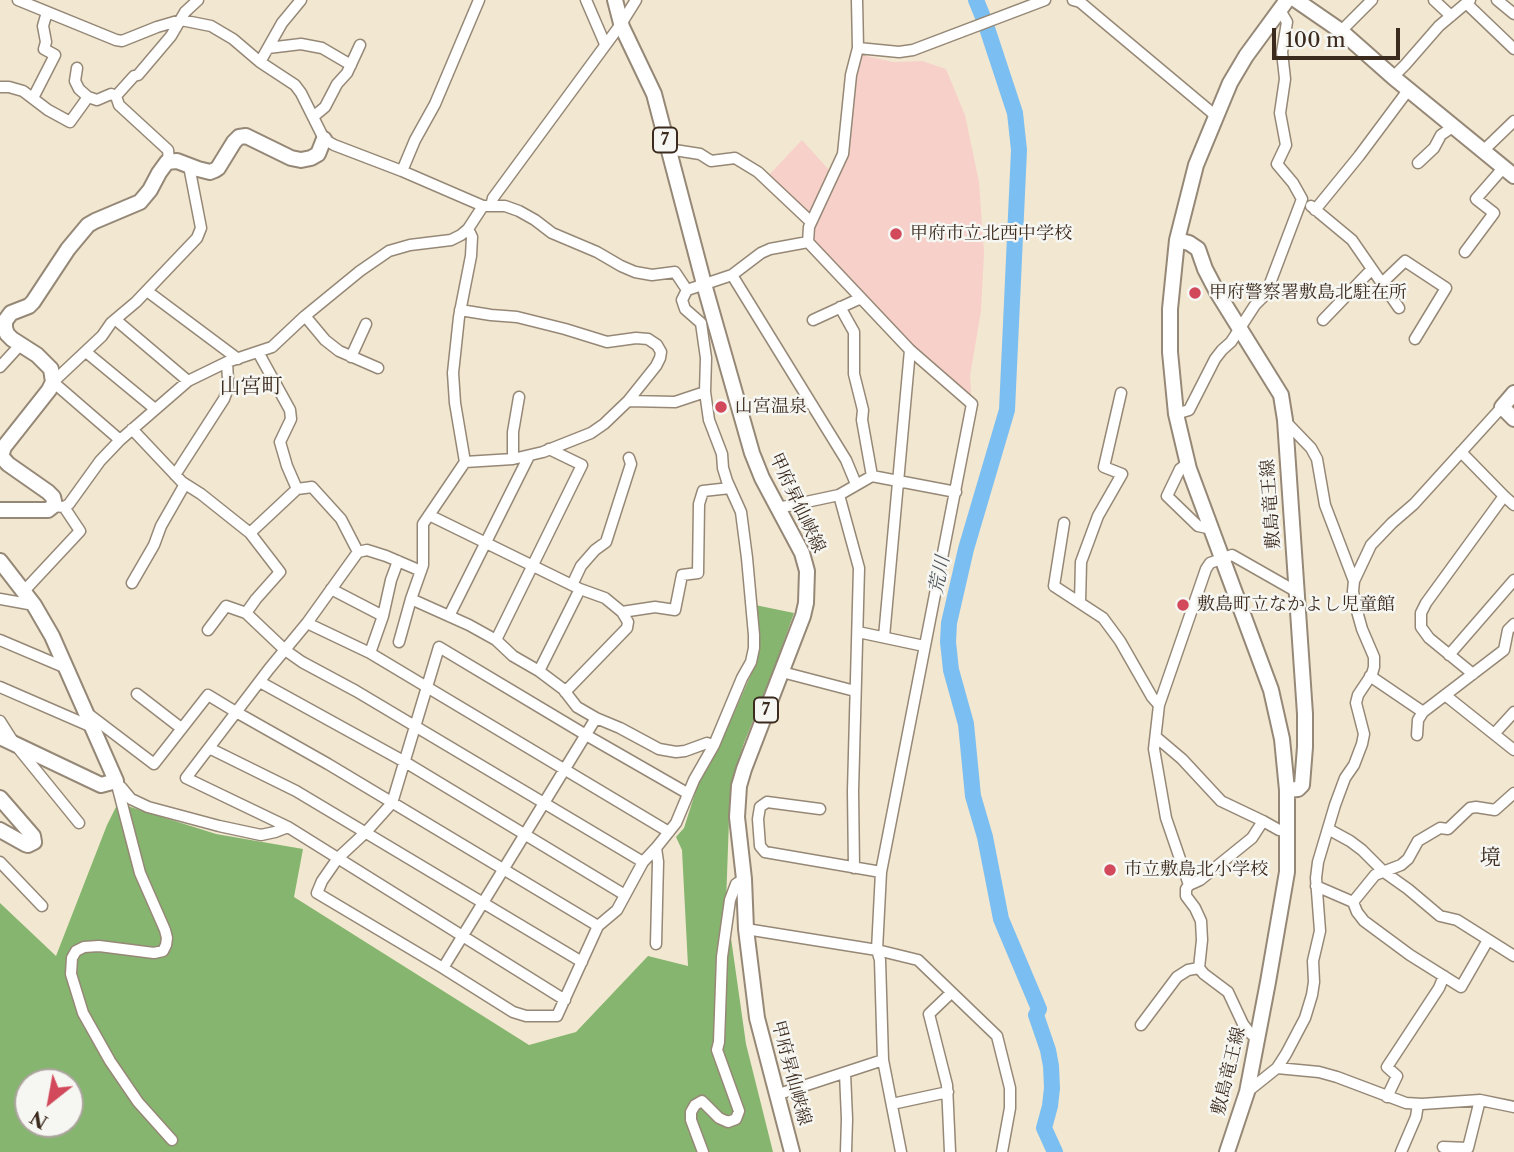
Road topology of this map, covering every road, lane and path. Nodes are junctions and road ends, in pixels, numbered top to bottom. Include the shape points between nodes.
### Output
1 (18, 0) edge
2 (198, 0) edge
3 (301, 0) edge
4 (479, 0) edge
5 (586, 0) edge
6 (615, 0) edge
7 (636, 0) edge
8 (856, 0) edge
9 (1045, 0) edge
10 (1073, 0) edge
11 (1297, 0) edge
12 (1372, 0) edge
13 (1434, 0) edge
14 (1496, 0) edge
15 (1468, 1) edge
16 (1285, 3) edge
17 (47, 12) junction
18 (1514, 14) edge
19 (1451, 16) junction
20 (181, 20) junction
21 (621, 24) junction
22 (1341, 31) junction
23 (605, 44) junction
24 (360, 45) dead end
25 (268, 48) junction
26 (858, 48) junction
27 (1514, 49) edge
28 (260, 62) junction
29 (351, 65) junction
30 (77, 68) dead end
31 (1393, 77) junction
32 (0, 88) edge
33 (1409, 89) junction
34 (116, 96) junction
35 (88, 97) junction
36 (33, 98) junction
37 (1216, 116) junction
38 (313, 117) junction
39 (1514, 121) edge
40 (1454, 126) junction
41 (324, 139) junction
42 (667, 149) junction
43 (1484, 150) junction
44 (169, 161) junction
45 (1418, 163) dead end
46 (189, 166) junction
47 (1509, 171) edge
48 (402, 172) junction
49 (1302, 199) junction
50 (487, 206) junction
51 (1315, 210) junction
52 (811, 222) junction
53 (468, 229) junction
54 (1177, 240) junction
55 (808, 242) junction
56 (1465, 253) dead end
57 (1372, 268) junction
58 (732, 275) junction
59 (1382, 283) junction
60 (704, 284) junction
61 (687, 290) junction
62 (147, 291) junction
63 (861, 298) junction
64 (840, 307) junction
65 (1399, 308) dead end
66 (460, 310) junction
67 (305, 316) junction
68 (116, 320) junction
69 (813, 320) dead end
70 (1323, 320) dead end
71 (366, 324) dead end
72 (1240, 328) junction
73 (1415, 339) dead end
74 (20, 344) junction
75 (910, 350) junction
76 (86, 352) junction
77 (258, 352) junction
78 (351, 357) junction
79 (238, 359) junction
80 (226, 362) junction
81 (0, 367) edge
82 (378, 368) dead end
83 (188, 381) junction
84 (53, 382) junction
85 (705, 392) junction
86 (1121, 393) dead end
87 (1514, 393) edge
88 (519, 397) dead end
89 (628, 401) junction
90 (1502, 407) junction
91 (155, 410) junction
92 (1176, 414) junction
93 (1514, 419) edge
94 (1285, 420) junction
95 (132, 429) junction
96 (120, 440) junction
97 (549, 449) junction
98 (1461, 452) junction
99 (529, 456) junction
100 (513, 458) junction
101 (629, 458) dead end
102 (1, 461) edge
103 (465, 462) junction
104 (1188, 463) junction
105 (175, 475) junction
106 (872, 476) junction
107 (897, 481) junction
108 (185, 484) junction
109 (856, 484) junction
110 (730, 488) junction
111 (297, 489) junction
112 (956, 492) junction
113 (839, 495) junction
114 (1504, 496) junction
115 (1514, 505) edge
116 (58, 506) junction
117 (778, 508) junction
118 (0, 510) edge
119 (429, 515) junction
120 (1064, 523) dead end
121 (1212, 529) junction
122 (250, 533) junction
123 (485, 544) junction
124 (358, 552) junction
125 (1222, 558) junction
126 (0, 561) edge
127 (398, 561) junction
128 (532, 566) junction
129 (421, 571) junction
130 (1514, 580) edge
131 (1354, 581) junction
132 (132, 583) dead end
133 (576, 587) junction
134 (331, 589) junction
135 (24, 591) junction
136 (1297, 592) junction
137 (0, 598) edge
138 (411, 599) junction
139 (1080, 603) junction
140 (34, 605) junction
141 (622, 612) junction
142 (246, 613) junction
143 (449, 616) junction
144 (383, 617) junction
145 (307, 623) junction
146 (1514, 624) edge
147 (208, 630) dead end
148 (858, 632) junction
149 (884, 638) junction
150 (0, 640) edge
151 (496, 640) junction
152 (399, 642) dead end
153 (924, 646) junction
154 (285, 650) junction
155 (370, 653) junction
156 (1449, 655) junction
157 (66, 668) junction
158 (539, 671) junction
159 (782, 672) junction
160 (1472, 674) junction
161 (1370, 676) junction
162 (260, 682) junction
163 (0, 687) edge
164 (427, 688) junction
165 (855, 691) junction
166 (565, 692) junction
167 (137, 694) dead end
168 (1445, 695) junction
169 (1158, 705) junction
170 (236, 712) junction
171 (1423, 712) junction
172 (1514, 712) edge
173 (87, 713) junction
174 (596, 718) junction
175 (0, 721) edge
176 (93, 727) junction
177 (415, 727) junction
178 (181, 728) junction
179 (1494, 734) junction
180 (586, 735) junction
181 (1417, 735) dead end
182 (1156, 737) junction
183 (7, 740) edge
184 (715, 745) junction
185 (209, 748) junction
186 (1514, 750) edge
187 (405, 762) junction
188 (564, 769) junction
189 (116, 781) junction
190 (1287, 790) junction
191 (687, 793) junction
192 (1514, 793) edge
193 (0, 798) edge
194 (544, 802) junction
195 (392, 803) junction
196 (820, 809) dead end
197 (737, 817) junction
198 (758, 818) junction
199 (1263, 821) junction
200 (79, 823) dead end
201 (288, 827) junction
202 (1328, 829) junction
203 (0, 830) edge
204 (366, 832) junction
205 (669, 832) junction
206 (1287, 832) junction
207 (524, 835) junction
208 (656, 848) junction
209 (338, 858) junction
210 (0, 862) edge
211 (643, 862) junction
212 (854, 867) junction
213 (503, 869) junction
214 (881, 872) junction
215 (1384, 872) junction
216 (744, 879) junction
217 (1189, 885) junction
218 (1316, 886) junction
219 (625, 895) junction
220 (1353, 902) junction
221 (483, 903) junction
222 (42, 906) dead end
223 (598, 926) junction
224 (746, 929) junction
225 (463, 937) junction
226 (1488, 940) junction
227 (656, 944) dead end
228 (877, 950) junction
229 (1514, 956) edge
230 (582, 962) junction
231 (443, 968) junction
232 (1199, 968) junction
233 (1444, 976) junction
234 (951, 993) junction
235 (565, 1000) junction
236 (1141, 1025) dead end
237 (1257, 1039) junction
238 (883, 1060) junction
239 (1276, 1068) junction
240 (845, 1073) junction
241 (948, 1092) junction
242 (1247, 1092) junction
243 (776, 1095) junction
244 (1387, 1097) junction
245 (1480, 1100) junction
246 (892, 1104) junction
247 (1418, 1104) junction
248 (1514, 1107) edge
249 (172, 1140) dead end
250 (1443, 1147) dead end
251 (703, 1152) edge
252 (792, 1152) edge
253 (846, 1152) edge
254 (901, 1152) edge
255 (950, 1152) edge
256 (1002, 1152) edge
257 (1227, 1152) edge
258 (1401, 1152) edge

1 - 17 street
2 - 20 street
3 - 25 street
4 - 48 street
5 - 23 street
6 - 21 main road, 甲府昇仙峡線 / 7
7 - 21 street
8 - 26 street
9 - 26 street via 913,50
10 - 37 street
11 - 22 main road
12 - 22 street
13 - 19 street
14 - 18 street
15 - 19 street
15 - 27 street
16 - 37 main road, 敷島竜王線 via 1246,56
16 - 49 street via 1280,113 1286,145 1277,164
17 - 20 street via 122,41
17 - 36 street via 44,49 55,55
19 - 31 street
20 - 28 street via 211,26
20 - 34 street
21 - 23 street
21 - 42 main road, 甲府昇仙峡線 / 7 via 654,94
22 - 31 main road
23 - 50 street
24 - 29 street
25 - 28 street
25 - 29 street via 301,44 321,48
26 - 52 street via 843,154
28 - 38 street via 295,85
29 - 38 street via 325,107
30 - 35 street via 75,81
31 - 33 main road
32 - 36 street via 9,86
33 - 40 main road
33 - 51 street
34 - 35 street
34 - 44 street via 119,105 167,150
35 - 36 street via 70,122
37 - 54 main road, 敷島竜王線 via 1196,165
38 - 41 street
39 - 43 street
40 - 43 main road
40 - 45 street
41 - 46 main road via 318,154 301,160 239,137 215,170
41 - 48 street
42 - 52 street via 700,154 711,161 735,158 758,172
42 - 60 main road, 甲府昇仙峡線 / 7
43 - 47 main road
44 - 46 main road
44 - 74 main road via 140,202 88,225 33,302 11,313 5,328
46 - 62 street via 200,233
47 - 56 street via 1476,199 1494,213
48 - 50 street
49 - 51 street
49 - 72 street via 1266,294
50 - 53 street
50 - 61 street via 519,211 552,233 635,272 675,272
51 - 57 street via 1352,240
52 - 55 street
53 - 66 street via 471,256
53 - 67 street via 451,240 389,251
54 - 72 main road, 敷島竜王線 via 1198,249
54 - 92 main road, 敷島竜王線 via 1170,309
55 - 58 street via 770,249
55 - 63 street
57 - 59 street
57 - 70 street
58 - 60 street
58 - 109 street via 846,460
59 - 65 street
59 - 73 street via 1405,261 1446,288
60 - 61 street
60 - 117 main road, 甲府昇仙峡線 / 7 via 752,453
61 - 85 street via 682,300 685,309 701,323
62 - 68 street
62 - 79 street
63 - 64 street
63 - 75 street
64 - 69 street
64 - 106 street via 853,332 854,374
66 - 89 street via 517,317 607,342 648,339 657,345 660,358
66 - 103 street via 453,373
67 - 77 street via 272,347
67 - 78 street via 325,340
68 - 76 street
68 - 83 street
71 - 78 street
72 - 92 street via 1215,359 1189,410
72 - 94 main road, 敷島竜王線 via 1281,396
74 - 81 street
74 - 84 main road via 51,369
75 - 107 street
75 - 112 street via 972,404
76 - 84 street
76 - 91 street
77 - 79 street
77 - 111 street via 289,410 291,419 280,442
78 - 82 street
79 - 80 street
80 - 83 street
80 - 105 street via 225,399
83 - 91 street
84 - 96 street
84 - 102 main road via 4,447
85 - 89 street via 675,402
85 - 110 street
86 - 139 street via 1104,467 1122,474 1098,516 1081,562
87 - 90 main road
88 - 100 street
89 - 97 street via 590,433
90 - 93 main road
90 - 98 street
91 - 95 street
92 - 104 main road, 敷島竜王線
94 - 131 street via 1317,459 1325,505
94 - 136 main road, 敷島竜王線
95 - 96 street
95 - 105 street
96 - 116 street via 69,504
97 - 99 street
97 - 128 street via 582,465
98 - 114 street
98 - 131 street via 1371,545
99 - 100 street
99 - 123 street
100 - 103 street
101 - 133 street via 632,464 606,542 581,566
102 - 116 main road via 48,492
103 - 119 street
104 - 121 main road, 敷島竜王線
104 - 121 street via 1180,469 1167,496 1198,526
105 - 108 street
106 - 107 street
106 - 109 street
107 - 112 street
107 - 149 street
108 - 122 street
108 - 132 street
109 - 113 street
110 - 141 street via 703,491 698,573 682,575 675,610 655,607
110 - 184 street via 744,530 754,648
111 - 122 street
111 - 124 street via 312,487 341,519
112 - 153 street
113 - 117 street
113 - 148 street via 859,568
114 - 115 street
114 - 156 street via 1421,613 1421,627
116 - 118 main road via 44,511
116 - 135 street via 80,531
117 - 159 main road, 甲府昇仙峡線 / 7 via 807,571 803,616
119 - 123 street
119 - 129 street via 423,524
120 - 139 street via 1054,586
121 - 125 main road, 敷島竜王線
122 - 142 street via 280,572
123 - 128 street
123 - 143 street
124 - 127 street via 367,550
124 - 134 street
125 - 136 street via 1232,555
125 - 169 street via 1206,569
125 - 190 main road, 敷島竜王線 via 1271,690
126 - 135 main road
127 - 129 street
127 - 144 street
128 - 133 street
128 - 151 street
129 - 138 street
130 - 156 street
131 - 161 street via 1355,604 1374,657
133 - 141 street via 605,598
133 - 158 street
134 - 144 street
134 - 145 street
135 - 140 main road
136 - 190 main road, 敷島竜王線 via 1305,747 1302,785
137 - 140 street
138 - 143 street
138 - 152 street
139 - 169 street via 1102,618 1120,641
140 - 157 main road
141 - 166 street via 627,628
142 - 147 street via 226,606
142 - 154 street
143 - 151 street
144 - 155 street
145 - 154 street
145 - 155 street
146 - 160 street via 1504,650
148 - 149 street
148 - 165 street
149 - 153 street
150 - 157 street
151 - 158 street
153 - 214 street
154 - 162 street
154 - 177 street
155 - 164 street
156 - 160 street
157 - 173 main road
158 - 166 street
159 - 165 street
159 - 197 main road, 甲府昇仙峡線 / 7 via 744,769
160 - 168 street
161 - 171 street
161 - 202 street via 1356,703 1362,744
162 - 170 street
162 - 187 street
163 - 176 street
164 - 177 street
164 - 180 street via 439,647
164 - 188 street
165 - 212 street
166 - 174 street via 577,707
167 - 178 street
168 - 171 street
168 - 179 street
169 - 182 street
170 - 178 street via 208,695
170 - 185 street
170 - 195 street
171 - 181 street
172 - 179 street
173 - 176 main road
173 - 178 street via 155,764
174 - 180 street
174 - 184 street via 659,749 676,752
175 - 183 street
176 - 189 main road
177 - 187 street
177 - 194 street
179 - 186 street
180 - 188 street
180 - 191 street
182 - 199 street via 1221,801
182 - 217 street via 1166,818
183 - 189 main road via 100,785
183 - 200 street
184 - 191 street
185 - 201 street via 186,778
185 - 204 street
187 - 195 street
187 - 207 street
188 - 194 street
188 - 205 street
189 - 201 street via 131,799 148,807 207,823 261,835
189 - 249 street via 140,873 165,930 166,945 154,953 83,947 72,958 71,974 83,1013 110,1062
190 - 206 main road, 敷島竜王線
191 - 205 street
192 - 215 street via 1495,810 1470,808 1448,829 1440,828 1418,841 1408,859
193 - 203 main road via 34,842 24,844
194 - 207 street
194 - 211 street
195 - 204 street
195 - 213 street
196 - 198 street via 768,802 760,807
197 - 198 street
197 - 216 main road, 甲府昇仙峡線 / 7
198 - 212 street via 760,846 765,852
199 - 206 street
199 - 217 street via 1252,838
201 - 209 street
202 - 215 street via 1356,845
202 - 218 street
204 - 209 street
204 - 221 street
205 - 208 street
206 - 237 main road, 敷島竜王線 via 1287,872
207 - 213 street
207 - 219 street
208 - 211 street
208 - 227 street
209 - 225 street
209 - 231 street via 317,893
210 - 222 street
211 - 219 street
212 - 214 street
213 - 221 street
213 - 223 street
214 - 228 street
215 - 220 street
215 - 226 street via 1440,916 1457,920
216 - 224 main road, 甲府昇仙峡線 / 7
216 - 251 street via 736,884 730,900 717,1050 739,1111 737,1119 728,1122 702,1101 695,1105 691,1120
217 - 232 street via 1186,896 1200,921
218 - 220 street
218 - 239 street via 1320,931 1314,982 1305,1018
219 - 223 street via 617,910
220 - 233 street via 1364,921
221 - 225 street
221 - 230 street
223 - 230 street
224 - 228 street
224 - 243 main road, 甲府昇仙峡線 / 7 via 757,1018
225 - 231 street
225 - 235 street
226 - 229 street
226 - 233 street via 1461,987
228 - 234 street via 918,960
228 - 238 street
230 - 235 street
231 - 235 street via 526,1016 557,1016
232 - 236 street via 1177,977
232 - 237 street via 1228,992 1243,1024
233 - 244 street via 1387,1067 1397,1076
234 - 241 street via 929,1014
234 - 256 street via 997,1036 1010,1088
237 - 242 main road, 敷島竜王線
238 - 240 street
238 - 246 street
239 - 242 street
239 - 244 street via 1319,1072
240 - 243 street
240 - 253 street
241 - 246 street
241 - 255 street
242 - 257 main road, 敷島竜王線
243 - 252 main road, 甲府昇仙峡線 / 7
244 - 247 street
245 - 247 street
245 - 248 street
245 - 250 street via 1468,1148
246 - 254 street
247 - 258 street

